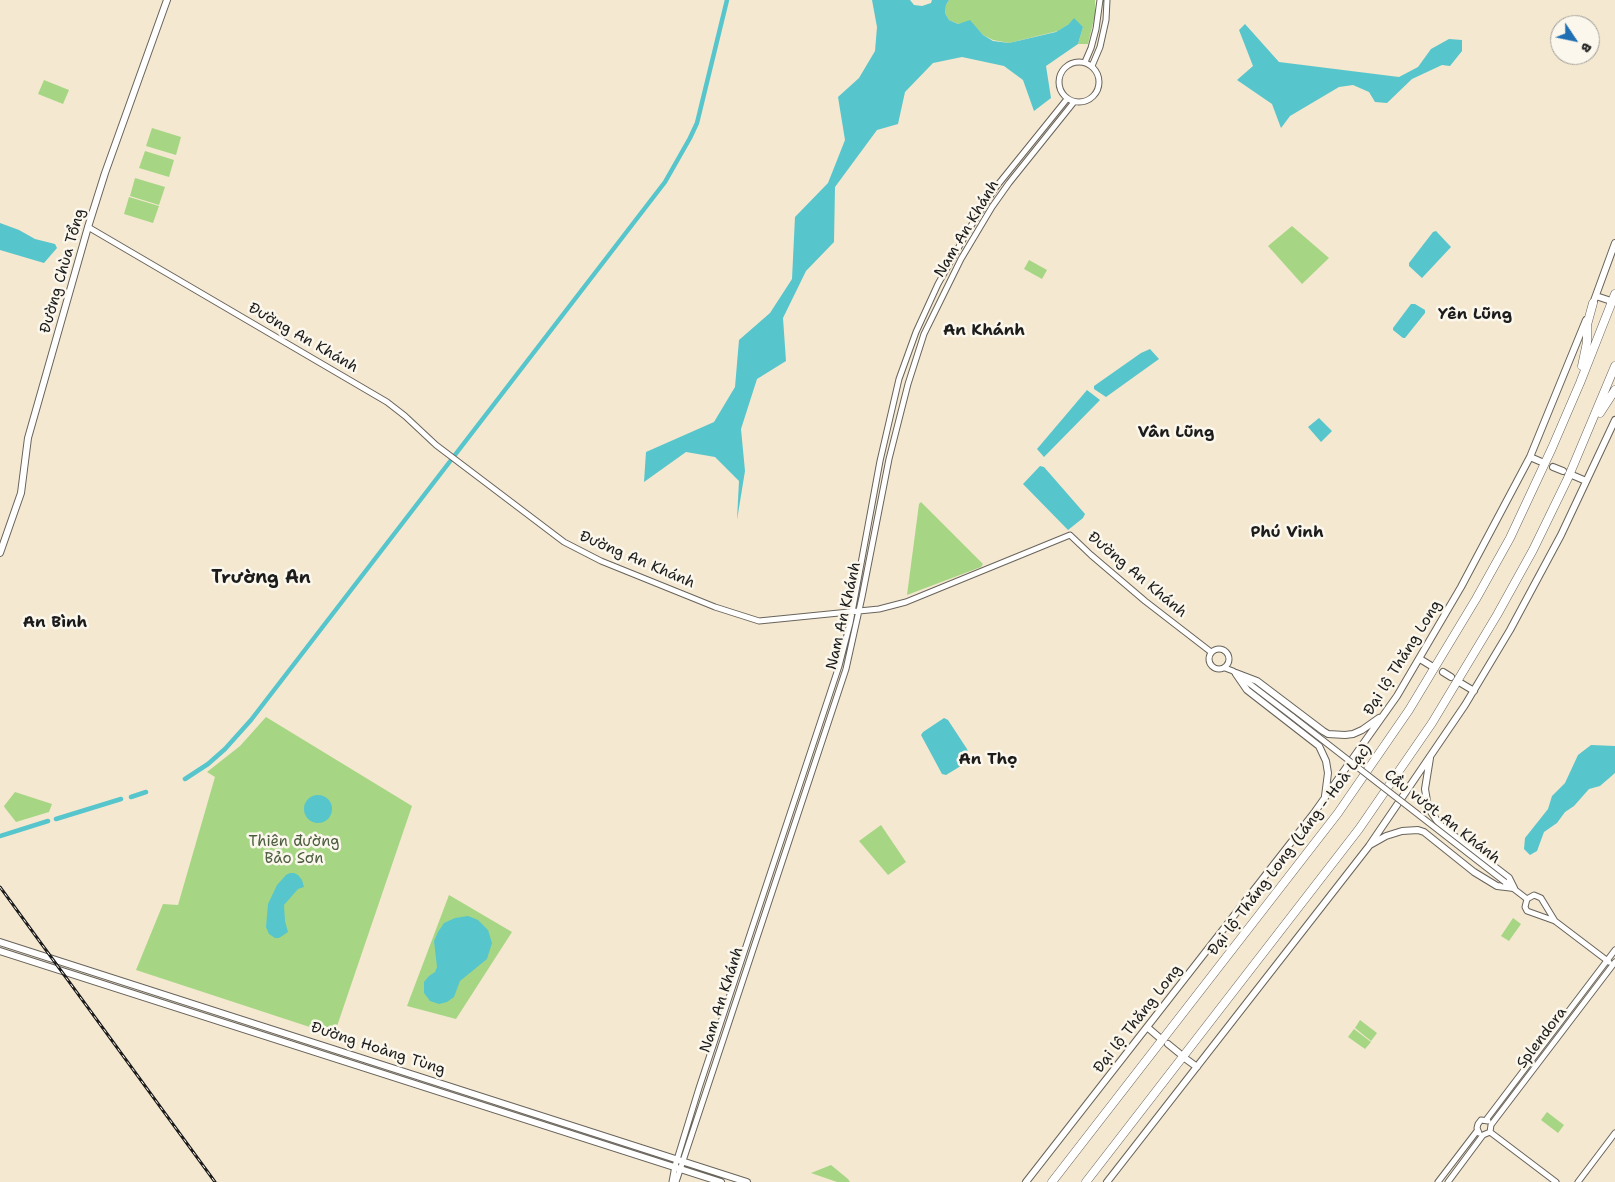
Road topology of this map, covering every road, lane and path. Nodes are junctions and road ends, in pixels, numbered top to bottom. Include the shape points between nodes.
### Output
1 (167, 0) edge
2 (1100, 0) edge
3 (1107, 0) edge
4 (1085, 62) junction
5 (1092, 66) junction
6 (1067, 99) junction
7 (1074, 102) junction
8 (88, 227) junction
9 (1615, 243) edge
10 (953, 256) junction
11 (960, 260) junction
12 (1613, 298) edge
13 (1594, 299) junction
14 (1615, 366) edge
15 (1615, 390) edge
16 (1615, 420) edge
17 (1552, 448) junction
18 (1530, 457) junction
19 (1544, 463) dead end
20 (1553, 467) dead end
21 (1568, 475) junction
22 (1586, 482) junction
23 (0, 553) edge
24 (852, 610) junction
25 (859, 610) junction
26 (1211, 652) junction
27 (1420, 659) junction
28 (1227, 665) junction
29 (1434, 667) dead end
30 (1234, 672) junction
31 (1443, 672) dead end
32 (1451, 677) dead end
33 (1459, 682) dead end
34 (1474, 691) junction
35 (1384, 714) junction
36 (1431, 754) junction
37 (799, 788) junction
38 (805, 792) junction
39 (1325, 798) junction
40 (1369, 846) junction
41 (1514, 888) junction
42 (1527, 899) junction
43 (1543, 902) junction
44 (1535, 914) junction
45 (1555, 921) junction
46 (0, 942) edge
47 (1615, 950) edge
48 (0, 951) edge
49 (1607, 961) junction
50 (1614, 965) edge
51 (164, 994) junction
52 (162, 1003) junction
53 (238, 1018) junction
54 (236, 1027) junction
55 (1148, 1027) junction
56 (1161, 1039) dead end
57 (1168, 1044) dead end
58 (1179, 1053) dead end
59 (1186, 1059) dead end
60 (1197, 1067) junction
61 (695, 1101) junction
62 (702, 1103) junction
63 (1486, 1120) junction
64 (1491, 1128) junction
65 (1477, 1131) junction
66 (1615, 1133) edge
67 (1483, 1135) junction
68 (678, 1164) junction
69 (672, 1182) edge
70 (676, 1182) edge
71 (721, 1182) edge
72 (747, 1182) edge
73 (1026, 1182) edge
74 (1052, 1182) edge
75 (1086, 1182) edge
76 (1106, 1182) edge
77 (1438, 1182) edge
78 (1448, 1182) edge
79 (1556, 1182) edge
80 (1578, 1182) edge

1 - 8 main road, Đường Chùa Tổng
2 - 4 street via 1096,29
3 - 5 street via 1100,48
4 - 5 street
4 - 6 street via 1072,62 1062,70 1058,82
5 - 7 street via 1099,77 1097,92 1087,100
6 - 7 street
6 - 10 street, Nam An Khánh via 996,187
7 - 11 street, Nam An Khánh via 1009,183
8 - 23 main road, Đường Chùa Tổng via 28,438 21,493
8 - 24 street, Đường An Khánh via 392,405 436,445 564,542 601,561 751,620
9 - 13 main road, Đại lộ Thăng Long
10 - 11 street
10 - 24 street, Nam An Khánh via 916,332 899,379
11 - 25 street, Nam An Khánh via 924,334 908,384 887,466
12 - 13 main road
12 - 17 highway, Đại lộ Thăng Long (Láng - Hoà Lạc)
13 - 17 highway via 1587,325 1584,360
13 - 18 main road, Đại lộ Thăng Long
14 - 21 highway
15 - 21 highway
16 - 22 main road
17 - 74 highway, Đại lộ Thăng Long (Láng - Hoà Lạc) via 1510,538 1409,710 1338,813
18 - 19 main road
18 - 27 main road, Đại lộ Thăng Long
20 - 21 main road
21 - 22 main road
21 - 75 highway via 1502,606 1432,723 1360,828
22 - 34 main road via 1561,536
24 - 25 street, Đường An Khánh
24 - 37 street, Nam An Khánh via 839,666
25 - 26 street, Đường An Khánh via 906,602 1070,535 1145,601
25 - 38 street, Nam An Khánh via 846,669
26 - 28 street via 1220,648 1225,651 1229,657
26 - 28 street via 1211,666 1216,669
27 - 29 main road
27 - 35 main road, Đại lộ Thăng Long
28 - 30 street
30 - 35 main road via 1257,681 1328,734 1353,734
30 - 39 main road via 1247,690 1319,746 1328,773
30 - 41 street, Cầu vượt An Khánh, bridge
31 - 32 main road
33 - 34 main road
34 - 36 main road
35 - 39 main road, Đại lộ Thăng Long
36 - 40 main road
36 - 41 main road via 1425,789 1431,812 1440,825 1509,878
37 - 38 street
37 - 61 street, Nam An Khánh
38 - 62 street, Nam An Khánh
39 - 55 main road, Đại lộ Thăng Long
40 - 41 main road via 1386,836 1418,830 1497,886
40 - 60 main road
41 - 42 street, Cầu vượt An Khánh
42 - 43 street via 1534,895
42 - 44 street via 1525,907
43 - 44 street via 1542,910
43 - 45 street
44 - 45 street
45 - 49 street
46 - 51 main road, Đường Hoàng Tùng
47 - 49 street, Splendora
48 - 52 main road, Đường Hoàng Tùng
49 - 50 street
49 - 63 street, Splendora
50 - 64 street, Splendora
51 - 52 main road
51 - 53 main road, Đường Hoàng Tùng
52 - 54 main road, Đường Hoàng Tùng
53 - 54 main road
53 - 68 main road, Đường Hoàng Tùng
54 - 68 main road, Đường Hoàng Tùng
55 - 56 main road
55 - 73 main road, Đại lộ Thăng Long
57 - 58 main road
59 - 60 main road
60 - 76 main road
61 - 62 street
61 - 68 street, Nam An Khánh
62 - 68 street, Nam An Khánh
63 - 64 street
63 - 65 street via 1481,1120
64 - 67 street
64 - 79 street
65 - 67 street
65 - 77 street
66 - 80 street
67 - 78 street
68 - 69 street
68 - 70 street
68 - 71 main road, Đường Hoàng Tùng
68 - 72 main road, Đường Hoàng Tùng

